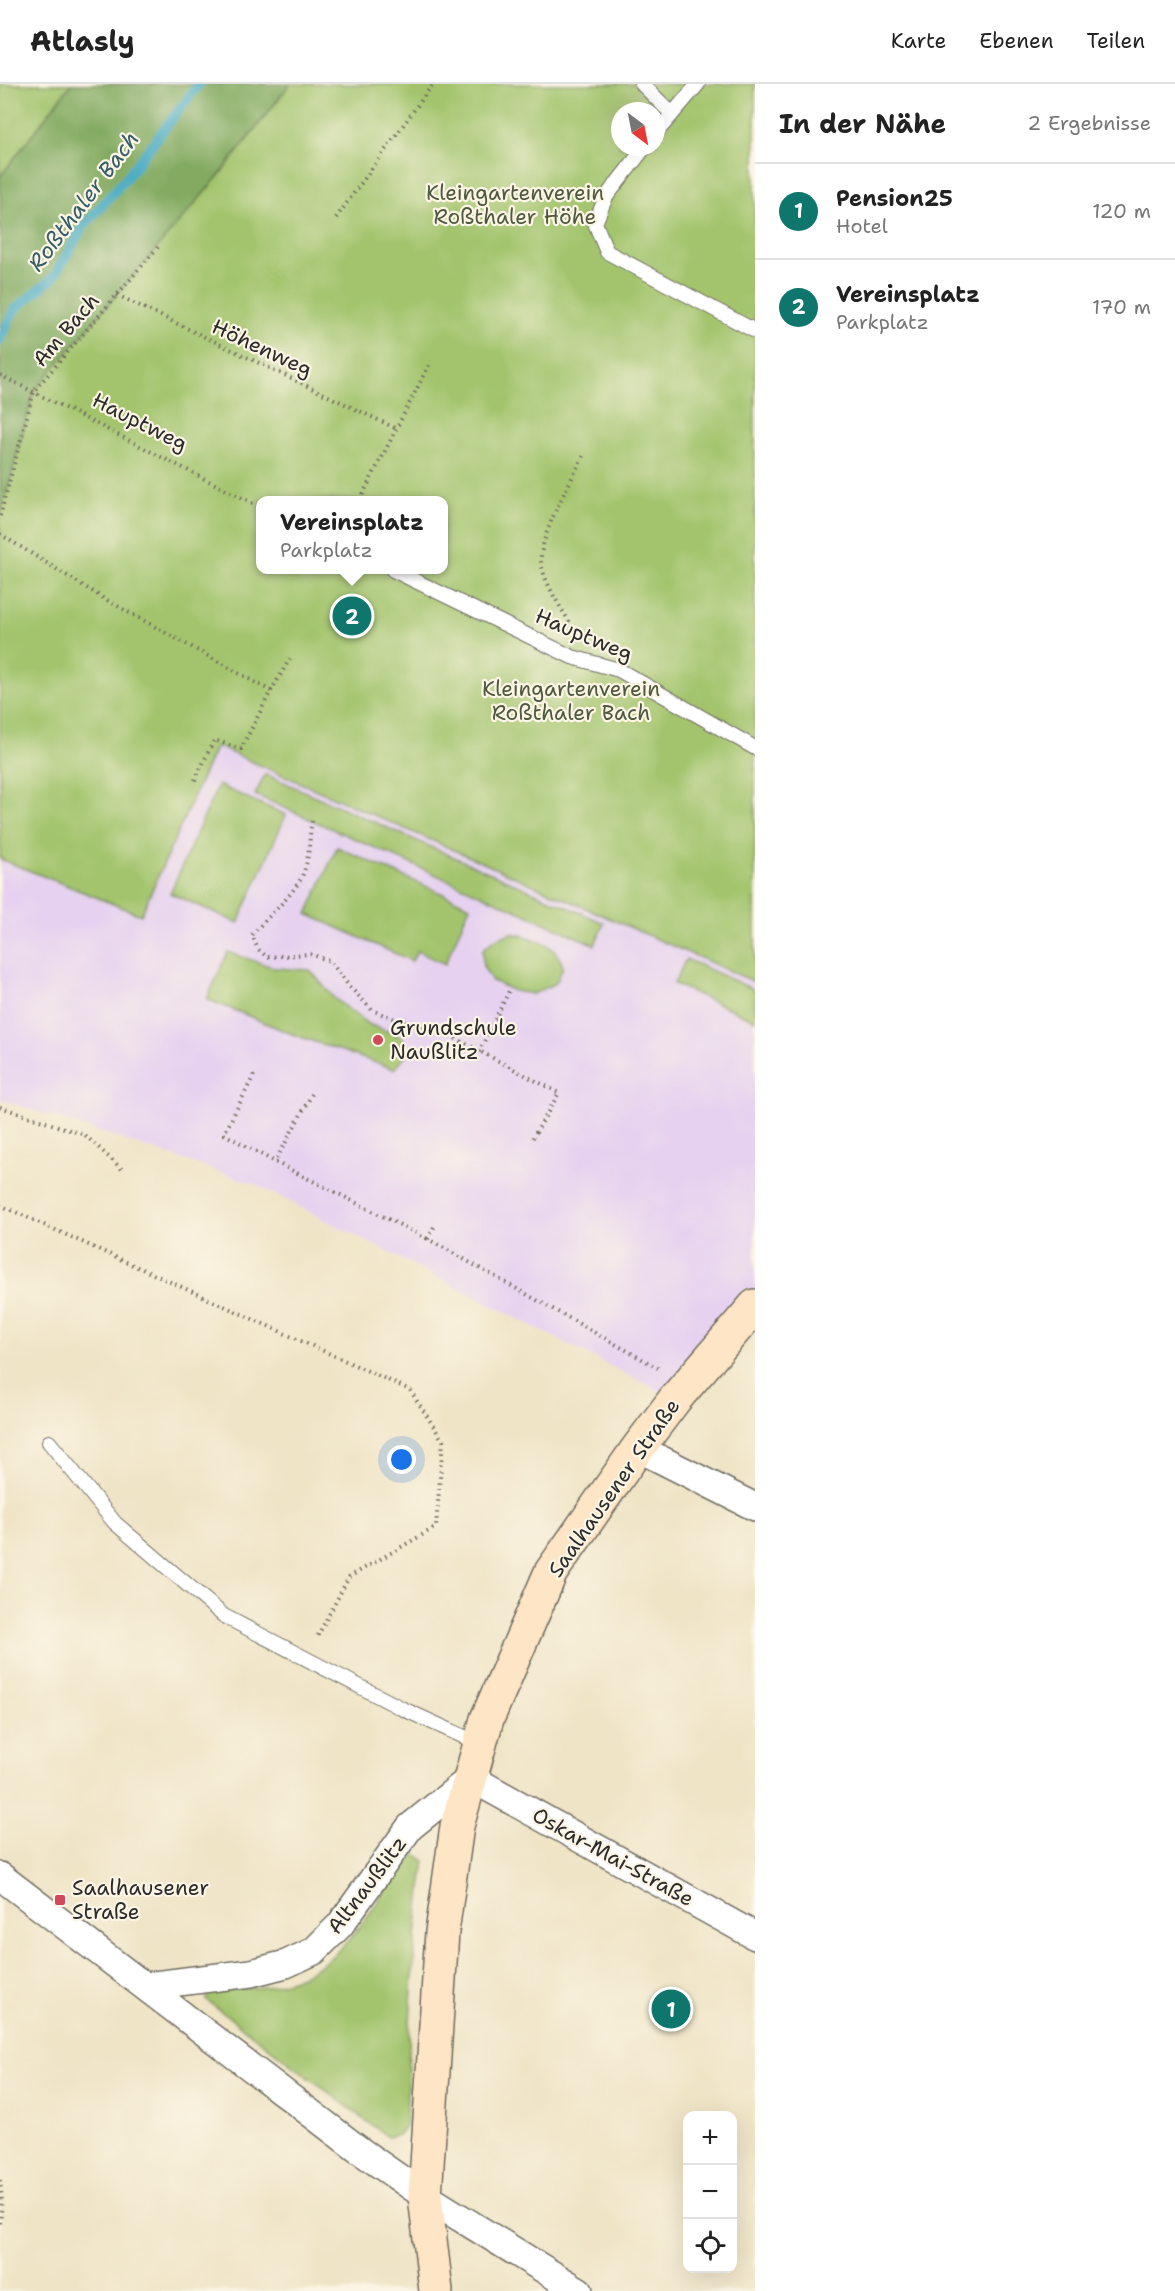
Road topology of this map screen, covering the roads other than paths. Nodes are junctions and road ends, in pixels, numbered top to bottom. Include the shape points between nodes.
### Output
1 (642, 84) edge
2 (698, 84) edge
3 (672, 113) junction
4 (665, 122) edge
5 (638, 156) edge
6 (755, 331) edge
7 (401, 574) edge
8 (755, 748) edge
9 (755, 1306) edge
10 (49, 1442) dead end
11 (638, 1448) junction
12 (755, 1507) edge
13 (480, 1744) junction
14 (471, 1778) junction
15 (0, 1876) edge
16 (755, 1936) edge
17 (146, 1986) junction
18 (425, 2196) junction
19 (436, 2291) edge
20 (579, 2291) edge

1 - 3 lane
2 - 3 lane
3 - 4 lane
5 - 6 lane via 606,197 595,223 607,252
7 - 8 lane, Hauptweg via 572,657 620,670
9 - 11 street, Saalhausener Straße
10 - 13 lane via 115,1523 224,1616 401,1708
11 - 12 street
11 - 13 street, Saalhausener Straße via 551,1572 487,1719
13 - 14 street, Saalhausener Straße
14 - 16 street, Oskar-Mai-Straße
14 - 17 street, Altnaußlitz via 410,1827 340,1925 314,1951 286,1964 251,1973
14 - 18 street, Saalhausener Straße via 457,1826 442,1932
15 - 17 street
17 - 18 street
18 - 19 street, Saalhausener Straße
18 - 20 street

